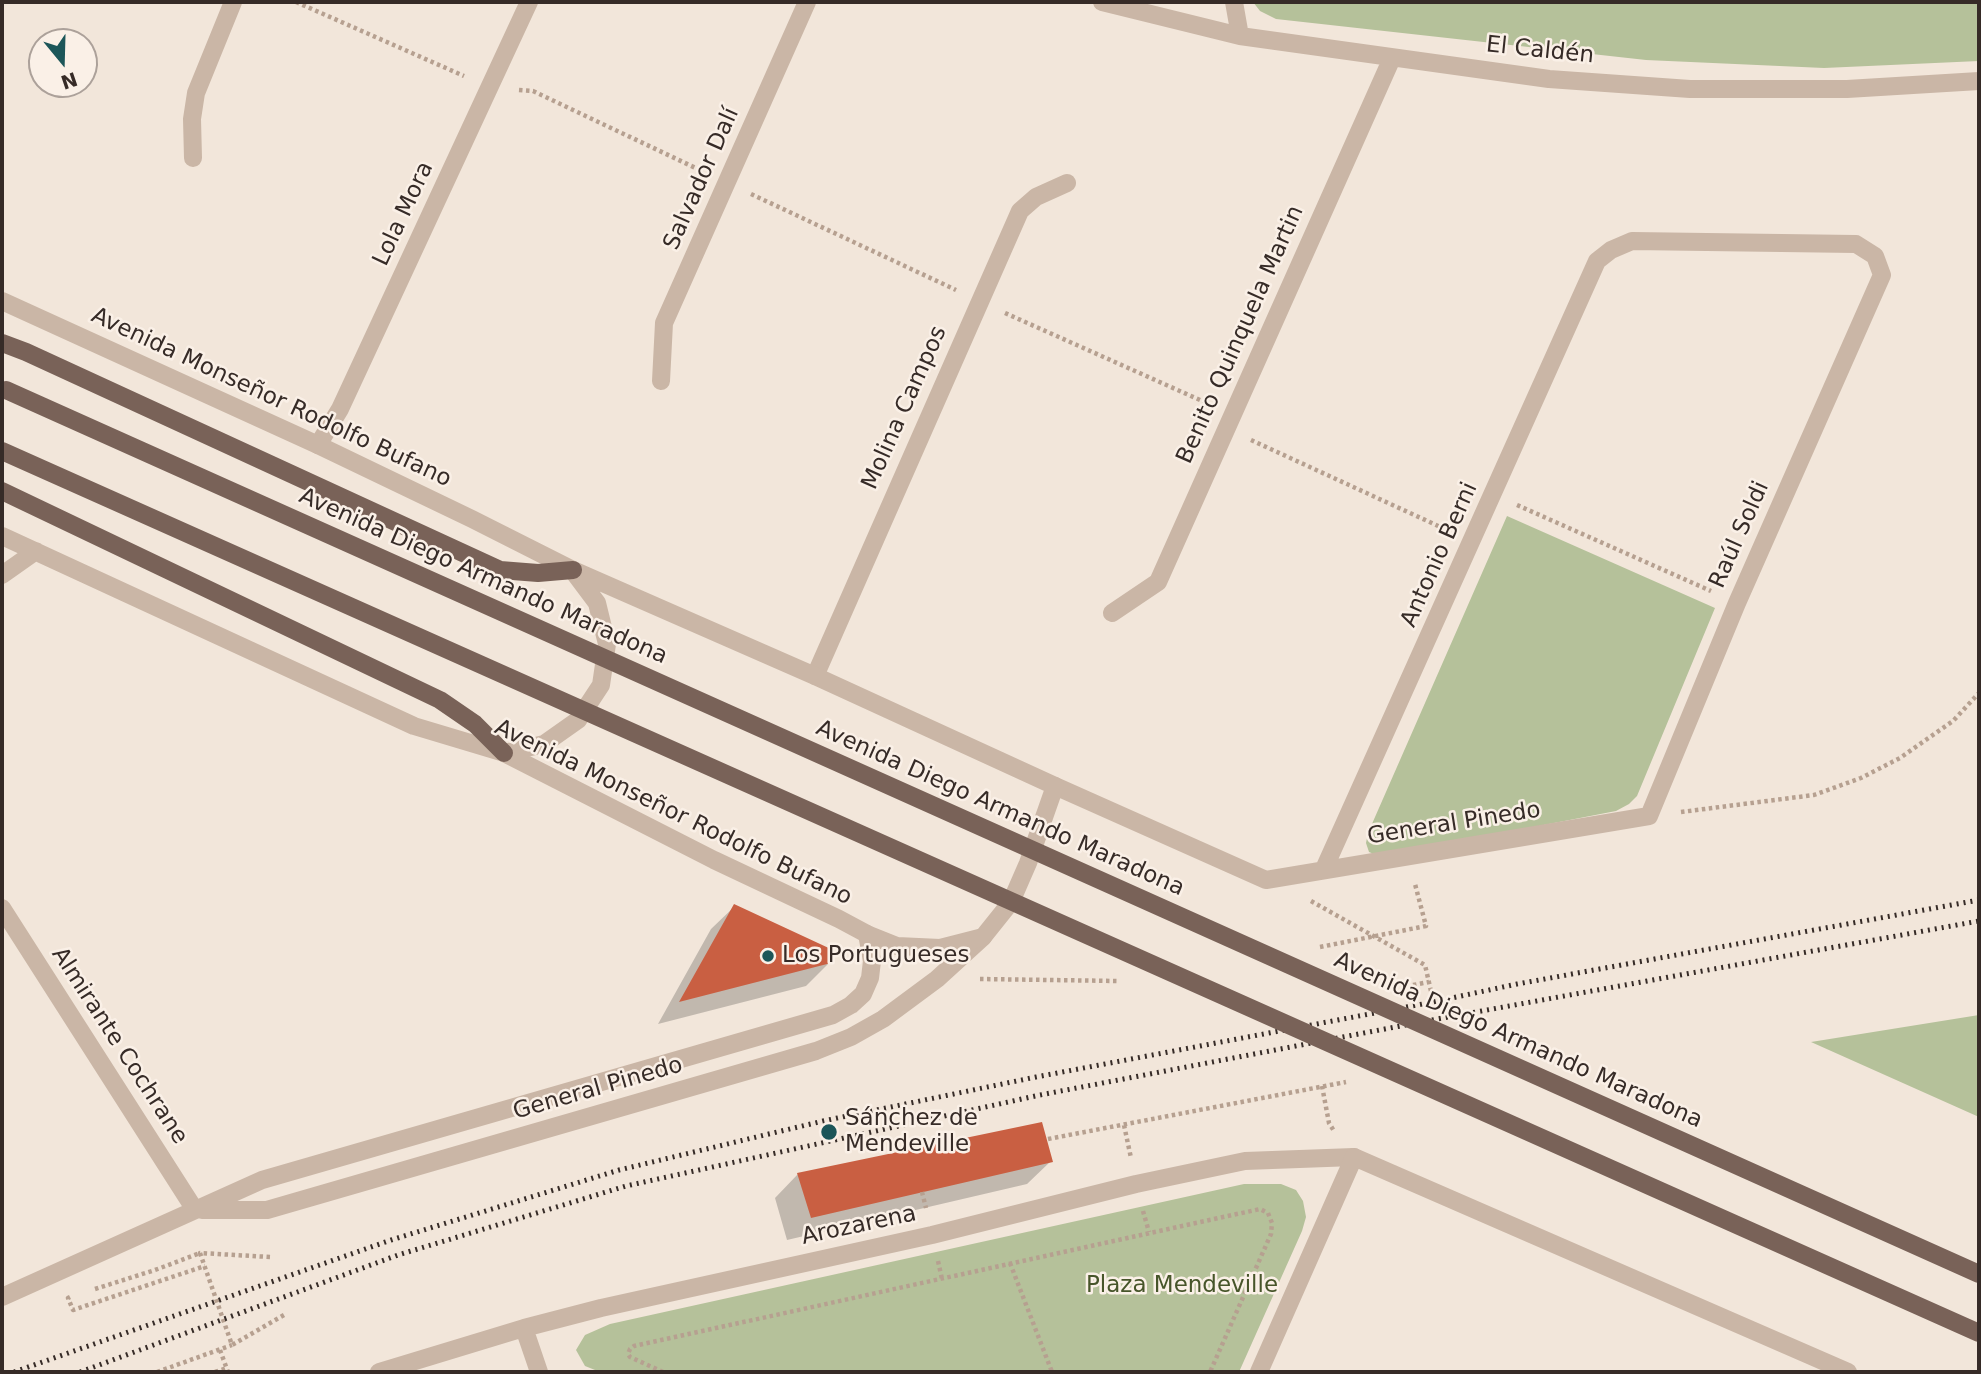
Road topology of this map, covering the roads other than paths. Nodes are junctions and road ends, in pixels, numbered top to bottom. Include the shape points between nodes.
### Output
1 (233, 2) edge
2 (529, 2) edge
3 (807, 2) edge
4 (1102, 2) edge
5 (1234, 2) edge
6 (1240, 36) junction
7 (1392, 58) junction
8 (1979, 81) edge
9 (193, 158) dead end
10 (1067, 183) dead end
11 (1597, 261) joint
12 (2, 301) edge
13 (2, 343) edge
14 (661, 381) dead end
15 (4, 389) edge
16 (318, 445) junction
17 (2, 451) edge
18 (2, 491) edge
19 (2, 536) edge
20 (36, 551) junction
21 (573, 570) junction
22 (2, 575) edge
23 (1112, 613) dead end
24 (815, 676) junction
25 (504, 753) junction
26 (1055, 786) junction
27 (1648, 816) joint
28 (1324, 869) junction
29 (1266, 880) joint
30 (2, 908) edge
31 (867, 934) junction
32 (984, 937) junction
33 (1353, 1157) junction
34 (195, 1210) junction
35 (1979, 1274) edge
36 (2, 1297) edge
37 (524, 1328) junction
38 (1979, 1333) edge
39 (379, 1372) edge
40 (539, 1372) edge
41 (1259, 1372) edge
42 (1848, 1372) edge

1 - 9 street via 196,93
2 - 16 street, Lola Mora via 340,409
3 - 14 street, Salvador Dalí via 664,323
4 - 6 street, El Caldén
5 - 6 street
6 - 7 street, El Caldén
7 - 8 street, El Caldén via 1549,79 1690,89 1847,89
7 - 23 street, Benito Quinquela Martin via 1158,582
10 - 24 street, Molina Campos via 1036,197 1020,211
11 - 27 street, Raúl Soldi via 1632,241 1856,244 1875,256 1882,275
11 - 28 street, Antonio Berni
12 - 16 street, Avenida Monseñor Rodolfo Bufano
13 - 21 main road via 500,569
15 - 35 main road, Avenida Diego Armando Maradona, bridge
16 - 21 street, Avenida Monseñor Rodolfo Bufano
17 - 38 main road, bridge
18 - 25 main road via 440,700 475,724
19 - 20 street, Avenida Monseñor Rodolfo Bufano
20 - 22 street
20 - 25 street, Avenida Monseñor Rodolfo Bufano via 414,726
21 - 24 street, Avenida Monseñor Rodolfo Bufano
21 - 25 street via 597,603 604,630 607,644 601,685 579,720 544,744
24 - 26 street, Avenida Monseñor Rodolfo Bufano
25 - 31 street, Avenida Monseñor Rodolfo Bufano
26 - 29 street, Avenida Monseñor Rodolfo Bufano
26 - 32 street via 1011,902
27 - 28 street, General Pinedo
28 - 29 street, General Pinedo
30 - 34 street, Almirante Cochrane
31 - 32 street, Avenida Monseñor Rodolfo Bufano via 897,946 940,948
31 - 34 street, General Pinedo via 870,978 863,994 833,1015 261,1180
32 - 34 street, General Pinedo via 883,1019 816,1051 267,1210
33 - 37 street, Arozarena via 1218,1166
33 - 41 street
33 - 42 street
34 - 36 street, General Pinedo
37 - 39 street, Arozarena
37 - 40 street

